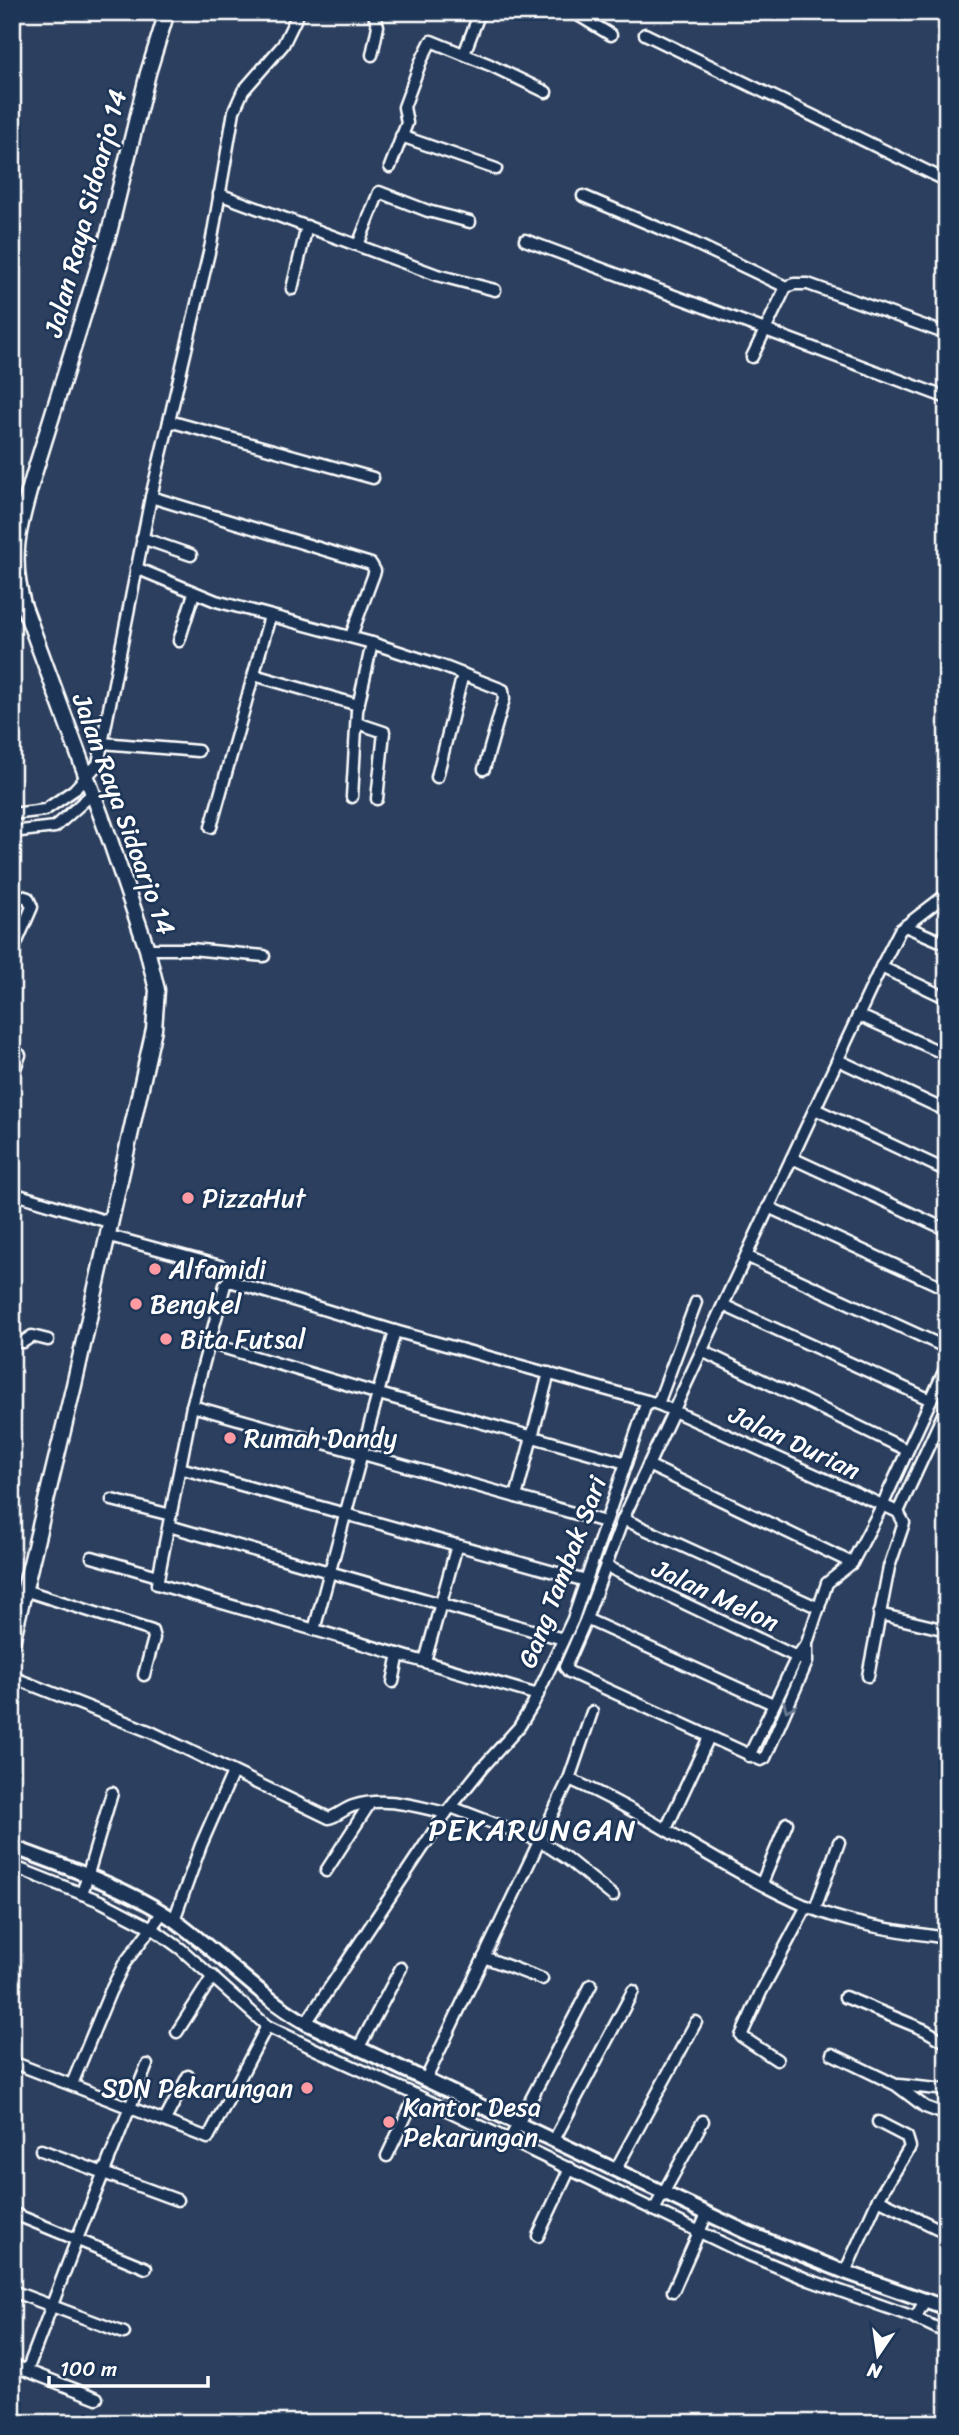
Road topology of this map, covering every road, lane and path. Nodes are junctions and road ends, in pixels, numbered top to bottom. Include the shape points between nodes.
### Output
1 (167, 12) edge
2 (299, 12) edge
3 (373, 12) edge
4 (480, 12) edge
5 (573, 12) edge
6 (611, 34) dead end
7 (645, 34) dead end
8 (464, 54) junction
9 (372, 55) dead end
10 (546, 92) dead end
11 (401, 136) junction
12 (390, 167) dead end
13 (496, 169) dead end
14 (947, 181) edge
15 (219, 194) junction
16 (583, 195) dead end
17 (470, 222) dead end
18 (307, 226) junction
19 (525, 240) dead end
20 (358, 245) junction
21 (786, 288) junction
22 (292, 289) dead end
23 (495, 289) dead end
24 (766, 330) junction
25 (947, 334) edge
26 (752, 357) dead end
27 (947, 398) edge
28 (169, 421) junction
29 (373, 478) dead end
30 (151, 497) junction
31 (142, 538) junction
32 (191, 555) dead end
33 (136, 568) junction
34 (14, 570) edge
35 (194, 593) junction
36 (270, 616) junction
37 (351, 636) junction
38 (179, 641) dead end
39 (372, 643) junction
40 (463, 674) junction
41 (254, 675) junction
42 (358, 705) junction
43 (357, 723) junction
44 (102, 743) junction
45 (198, 751) dead end
46 (484, 769) dead end
47 (437, 777) dead end
48 (87, 779) junction
49 (92, 794) junction
50 (352, 797) dead end
51 (377, 799) dead end
52 (45, 810) junction
53 (12, 814) edge
54 (55, 827) junction
55 (211, 827) dead end
56 (12, 832) edge
57 (12, 893) edge
58 (947, 894) edge
59 (905, 926) junction
60 (947, 944) edge
61 (147, 949) junction
62 (12, 953) edge
63 (264, 956) dead end
64 (881, 967) junction
65 (947, 998) edge
66 (858, 1015) junction
67 (20, 1055) dead end
68 (947, 1055) edge
69 (838, 1060) junction
70 (12, 1076) edge
71 (815, 1109) junction
72 (947, 1111) edge
73 (792, 1158) junction
74 (947, 1171) edge
75 (12, 1193) edge
76 (768, 1207) junction
77 (108, 1229) junction
78 (947, 1230) edge
79 (746, 1256) junction
80 (233, 1282) junction
81 (947, 1289) edge
82 (696, 1303) dead end
83 (723, 1306) junction
84 (395, 1331) junction
85 (12, 1340) edge
86 (48, 1340) dead end
87 (208, 1343) junction
88 (947, 1348) edge
89 (702, 1351) junction
90 (947, 1365) edge
91 (549, 1373) junction
92 (379, 1394) junction
93 (931, 1400) junction
94 (647, 1401) junction
95 (658, 1404) junction
96 (192, 1406) junction
97 (947, 1406) edge
98 (675, 1410) junction
99 (534, 1436) junction
100 (908, 1450) junction
101 (363, 1455) junction
102 (626, 1463) junction
103 (648, 1465) junction
104 (180, 1468) junction
105 (516, 1497) junction
106 (112, 1500) dead end
107 (882, 1506) junction
108 (898, 1513) junction
109 (171, 1515) junction
110 (346, 1515) junction
111 (623, 1519) junction
112 (605, 1522) junction
113 (169, 1526) junction
114 (457, 1545) junction
115 (92, 1557) dead end
116 (852, 1563) junction
117 (606, 1566) junction
118 (329, 1571) junction
119 (158, 1576) junction
120 (586, 1581) junction
121 (24, 1590) junction
122 (440, 1604) junction
123 (16, 1608) edge
124 (819, 1608) junction
125 (879, 1614) junction
126 (586, 1619) junction
127 (942, 1629) dead end
128 (314, 1630) junction
129 (563, 1639) junction
130 (12, 1642) edge
131 (807, 1643) junction
132 (399, 1654) junction
133 (797, 1657) junction
134 (425, 1661) junction
135 (807, 1662) junction
136 (144, 1675) dead end
137 (868, 1676) dead end
138 (12, 1677) edge
139 (393, 1682) dead end
140 (538, 1695) junction
141 (773, 1704) junction
142 (593, 1712) dead end
143 (709, 1737) junction
144 (749, 1756) junction
145 (233, 1772) junction
146 (569, 1779) junction
147 (113, 1793) dead end
148 (370, 1803) junction
149 (449, 1810) junction
150 (787, 1823) dead end
151 (666, 1829) junction
152 (540, 1841) junction
153 (839, 1842) dead end
154 (12, 1847) edge
155 (12, 1866) edge
156 (326, 1871) dead end
157 (762, 1883) junction
158 (84, 1886) junction
159 (613, 1896) dead end
160 (811, 1908) junction
161 (160, 1921) junction
162 (947, 1938) edge
163 (484, 1957) junction
164 (401, 1968) dead end
165 (213, 1976) junction
166 (542, 1979) dead end
167 (592, 1985) dead end
168 (633, 1991) dead end
169 (845, 1997) dead end
170 (696, 2022) dead end
171 (306, 2023) junction
172 (267, 2026) junction
173 (177, 2032) dead end
174 (947, 2043) edge
175 (358, 2049) junction
176 (832, 2054) dead end
177 (778, 2060) dead end
178 (12, 2062) edge
179 (147, 2065) dead end
180 (188, 2076) dead end
181 (426, 2080) junction
182 (72, 2084) junction
183 (896, 2085) junction
184 (947, 2090) edge
185 (416, 2095) junction
186 (130, 2106) junction
187 (488, 2112) junction
188 (946, 2113) edge
189 (165, 2120) junction
190 (703, 2122) dead end
191 (878, 2122) dead end
192 (482, 2125) junction
193 (513, 2131) junction
194 (554, 2140) junction
195 (41, 2150) dead end
196 (387, 2156) dead end
197 (570, 2168) junction
198 (616, 2169) junction
199 (104, 2174) junction
200 (878, 2199) junction
201 (177, 2200) dead end
202 (659, 2202) junction
203 (17, 2215) dead end
204 (703, 2223) junction
205 (947, 2233) edge
206 (538, 2236) dead end
207 (77, 2239) junction
208 (798, 2265) junction
209 (146, 2268) dead end
210 (824, 2275) junction
211 (854, 2285) junction
212 (12, 2291) edge
213 (673, 2291) dead end
214 (880, 2295) junction
215 (924, 2301) junction
216 (52, 2305) junction
217 (947, 2308) edge
218 (916, 2317) junction
219 (124, 2333) dead end
220 (947, 2333) edge
221 (12, 2365) edge
222 (27, 2371) junction
223 (97, 2398) dead end

1 - 34 main road, Jalan Raya Sidoarjo 14 via 109,233 23,514
2 - 15 street via 283,45 238,100
3 - 9 street via 378,26
4 - 8 street
5 - 6 street
7 - 14 street
8 - 10 street
8 - 11 street via 429,43 404,107 407,122
11 - 12 street
11 - 13 street
15 - 18 street
15 - 28 street
16 - 21 street
17 - 20 street via 379,192
18 - 20 street
18 - 22 street
19 - 24 street
20 - 23 street via 437,275
21 - 24 street
21 - 25 street via 808,284
24 - 26 street
24 - 27 street
28 - 29 street
28 - 30 street
30 - 31 street
30 - 37 street via 372,564 375,571
31 - 32 street
31 - 33 street
33 - 35 street
33 - 44 street
34 - 48 main road, Jalan Raya Sidoarjo 14
35 - 36 street
35 - 38 street
36 - 37 street
36 - 41 street
37 - 39 street
39 - 40 street
39 - 42 street
40 - 46 street via 505,693
40 - 47 street
41 - 42 street
41 - 55 street
42 - 43 street
43 - 50 street
43 - 51 street via 384,732
44 - 45 street
44 - 48 street via 98,764
48 - 49 main road, Jalan Raya Sidoarjo 14
48 - 52 street
49 - 54 street
49 - 61 main road, Jalan Raya Sidoarjo 14
52 - 53 street
52 - 54 street
54 - 56 street
57 - 62 street via 28,898 32,907
58 - 59 street
59 - 60 street
59 - 64 street
61 - 63 street
61 - 77 main road, Jalan Raya Sidoarjo 14 via 157,990 154,1029
64 - 65 street
64 - 66 street
66 - 68 street
66 - 69 street
67 - 70 street
69 - 71 street
69 - 72 street
71 - 73 street
71 - 74 street
73 - 76 street
73 - 78 street
75 - 77 street
76 - 79 street
76 - 81 street
77 - 80 street via 220,1266
77 - 121 main road, Jalan Raya Sidoarjo 14
79 - 83 street
79 - 88 street
80 - 84 street, Jalan Durian
80 - 87 street via 225,1285
82 - 95 street
83 - 89 street
83 - 93 street
84 - 91 street, Jalan Durian
84 - 92 street
85 - 86 street via 23,1342 33,1336
87 - 92 street
87 - 96 street
89 - 98 street
89 - 100 street
90 - 93 street
91 - 94 street, Jalan Durian
91 - 99 street
92 - 99 street
92 - 101 street
93 - 100 street
94 - 95 street, Jalan Durian
94 - 102 street, Gang Tambak Sari
95 - 98 street, Jalan Durian
96 - 101 street
96 - 104 street
97 - 108 street
98 - 103 street
98 - 107 street, Jalan Durian
99 - 102 street
99 - 105 street
100 - 107 street
101 - 105 street
101 - 110 street
102 - 112 street, Gang Tambak Sari
103 - 111 street
103 - 116 street
104 - 109 street
104 - 110 street
105 - 112 street
106 - 109 street
107 - 108 street, Jalan Durian
107 - 116 street
108 - 125 street via 904,1523
109 - 113 street
110 - 114 street
110 - 118 street
111 - 117 street
111 - 124 street
112 - 120 street, Gang Tambak Sari
113 - 118 street
113 - 119 street
114 - 120 street
114 - 122 street
115 - 119 street
116 - 124 street via 827,1583
117 - 126 street
117 - 133 street, Jalan Melon
118 - 122 street
118 - 128 street
119 - 128 street via 160,1586
120 - 129 street, Gang Tambak Sari
121 - 123 main road, Jalan Raya Sidoarjo 14
121 - 136 street via 152,1631
122 - 129 street
122 - 134 street
123 - 130 main road, Jalan Raya Sidoarjo 14
124 - 131 street
125 - 127 street
125 - 137 street
126 - 141 street
126 - 143 street via 566,1669
128 - 132 street
129 - 140 street, Gang Tambak Sari
131 - 133 street
131 - 135 street
132 - 134 street
132 - 139 street
133 - 135 street, Jalan Melon
133 - 141 street
134 - 140 street
135 -> 144 street via 765,1758
138 - 145 street via 151,1732
140 - 149 street, Gang Tambak Sari via 519,1727
141 - 144 street
142 - 146 street
143 - 144 street
143 - 151 street
145 - 148 street via 329,1818
145 - 161 street
146 - 151 street
146 - 152 street
147 - 158 street
148 - 149 street via 393,1801
148 - 156 street
149 - 152 street
149 - 171 street, Gang Tambak Sari
150 - 157 street
151 - 157 street
152 - 159 street
152 - 163 street
153 - 160 street
154 - 158 street
155 - 158 street
157 - 160 street
158 - 161 street
158 - 161 street via 122,1912
160 - 162 street via 862,1923
160 - 177 street via 761,1992 741,2036
161 - 165 street via 181,1949
161 - 171 street via 201,1940 266,1998
161 - 182 street via 124,1964
163 - 166 street
163 - 181 street
164 - 175 street
165 - 172 street
165 - 173 street
167 - 193 street
168 - 194 street
169 - 174 street
170 - 198 street
171 - 175 street
172 - 185 street
172 - 189 street via 210,2137
175 - 181 street
176 - 183 street
178 - 182 street
179 - 186 street
180 - 189 street
181 - 187 street
182 - 186 street
183 - 184 street
183 - 188 street via 925,2107
185 - 192 street
185 - 196 street
186 - 189 street
186 - 199 street
187 - 192 street
187 - 193 street
190 - 202 street
191 - 200 street via 910,2140
192 - 193 street
193 - 194 street
193 - 197 street
194 - 198 street
195 - 199 street
197 - 202 street
197 - 206 street
198 - 202 street
199 - 201 street
199 - 207 street
200 - 205 street
200 - 211 street
202 - 204 street
202 - 204 street
203 - 207 street
204 - 208 street
204 - 208 street
204 - 213 street
207 - 209 street
207 - 216 street
208 - 210 street
208 - 210 street
210 - 211 street
210 - 211 street
211 - 214 street
211 - 214 street
212 - 216 street
214 - 215 street
214 - 218 street
215 - 217 street
215 - 218 street
216 - 219 street
216 - 222 street
218 - 220 street
221 - 222 street
222 - 223 street

